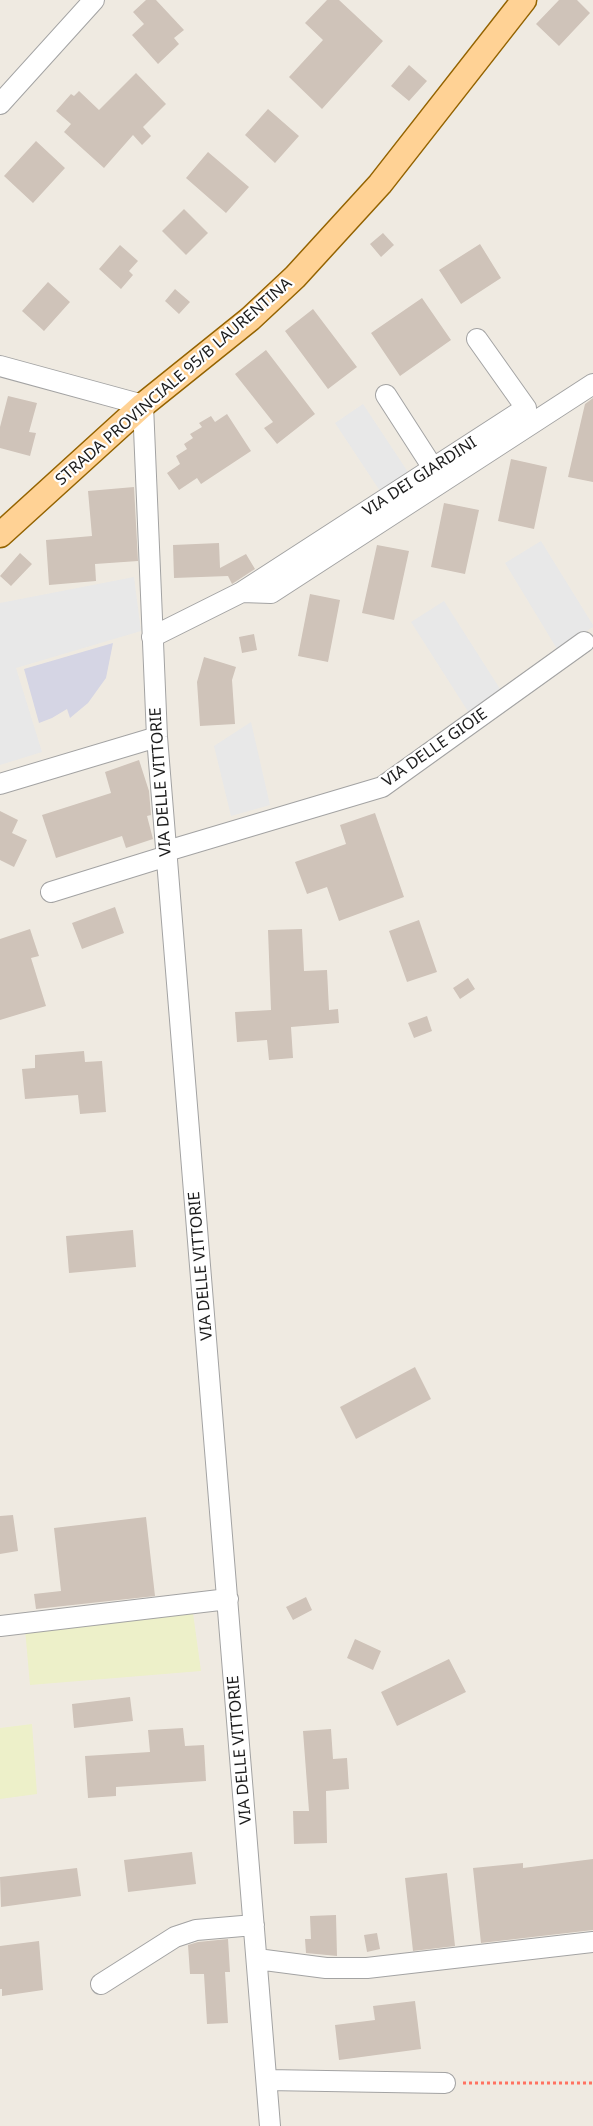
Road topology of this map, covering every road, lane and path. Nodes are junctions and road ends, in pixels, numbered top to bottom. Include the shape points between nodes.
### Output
1 (94, 0) edge
2 (524, 0) edge
3 (0, 104) edge
4 (477, 339) dead end
5 (0, 366) edge
6 (593, 384) edge
7 (386, 395) dead end
8 (143, 405) junction
9 (433, 468) junction
10 (0, 535) edge
11 (242, 592) junction
12 (152, 637) junction
13 (584, 642) dead end
14 (157, 737) junction
15 (0, 784) edge
16 (167, 853) junction
17 (51, 892) dead end
18 (228, 1599) junction
19 (0, 1626) edge
20 (254, 1925) junction
21 (593, 1942) edge
22 (257, 1959) junction
23 (101, 1984) dead end
24 (267, 2080) junction
25 (445, 2083) joint
26 (593, 2083) edge
27 (270, 2126) edge

1 - 3 street
2 - 8 main road, STRADA PROVINCIALE 95/B LAURENTINA via 403,155 333,237 250,319
4 - 9 street, VIA DEI GIARDINI via 526,408
5 - 8 street
6 - 11 street, VIA DEI GIARDINI via 271,592
7 - 9 street
8 - 10 main road, STRADA PROVINCIALE 95/B LAURENTINA
8 - 12 street, VIA DELLE VITTORIE
9 - 11 street, VIA DEI GIARDINI
11 - 12 street, VIA DEI GIARDINI
12 - 14 street, VIA DELLE VITTORIE
13 - 16 street, VIA DELLE GIOIE via 382,787
14 - 15 street
14 - 16 street, VIA DELLE VITTORIE
16 - 17 street, VIA DELLE GIOIE
16 - 18 street, VIA DELLE VITTORIE
18 - 19 street
18 - 20 street, VIA DELLE VITTORIE
20 - 22 street, VIA DELLE VITTORIE
20 - 23 street via 196,1930 174,1937
21 - 22 street via 367,1968 326,1968
22 - 24 street, VIA DELLE VITTORIE
24 - 25 street
24 - 27 street, VIA DELLE VITTORIE
25 - 26 path

